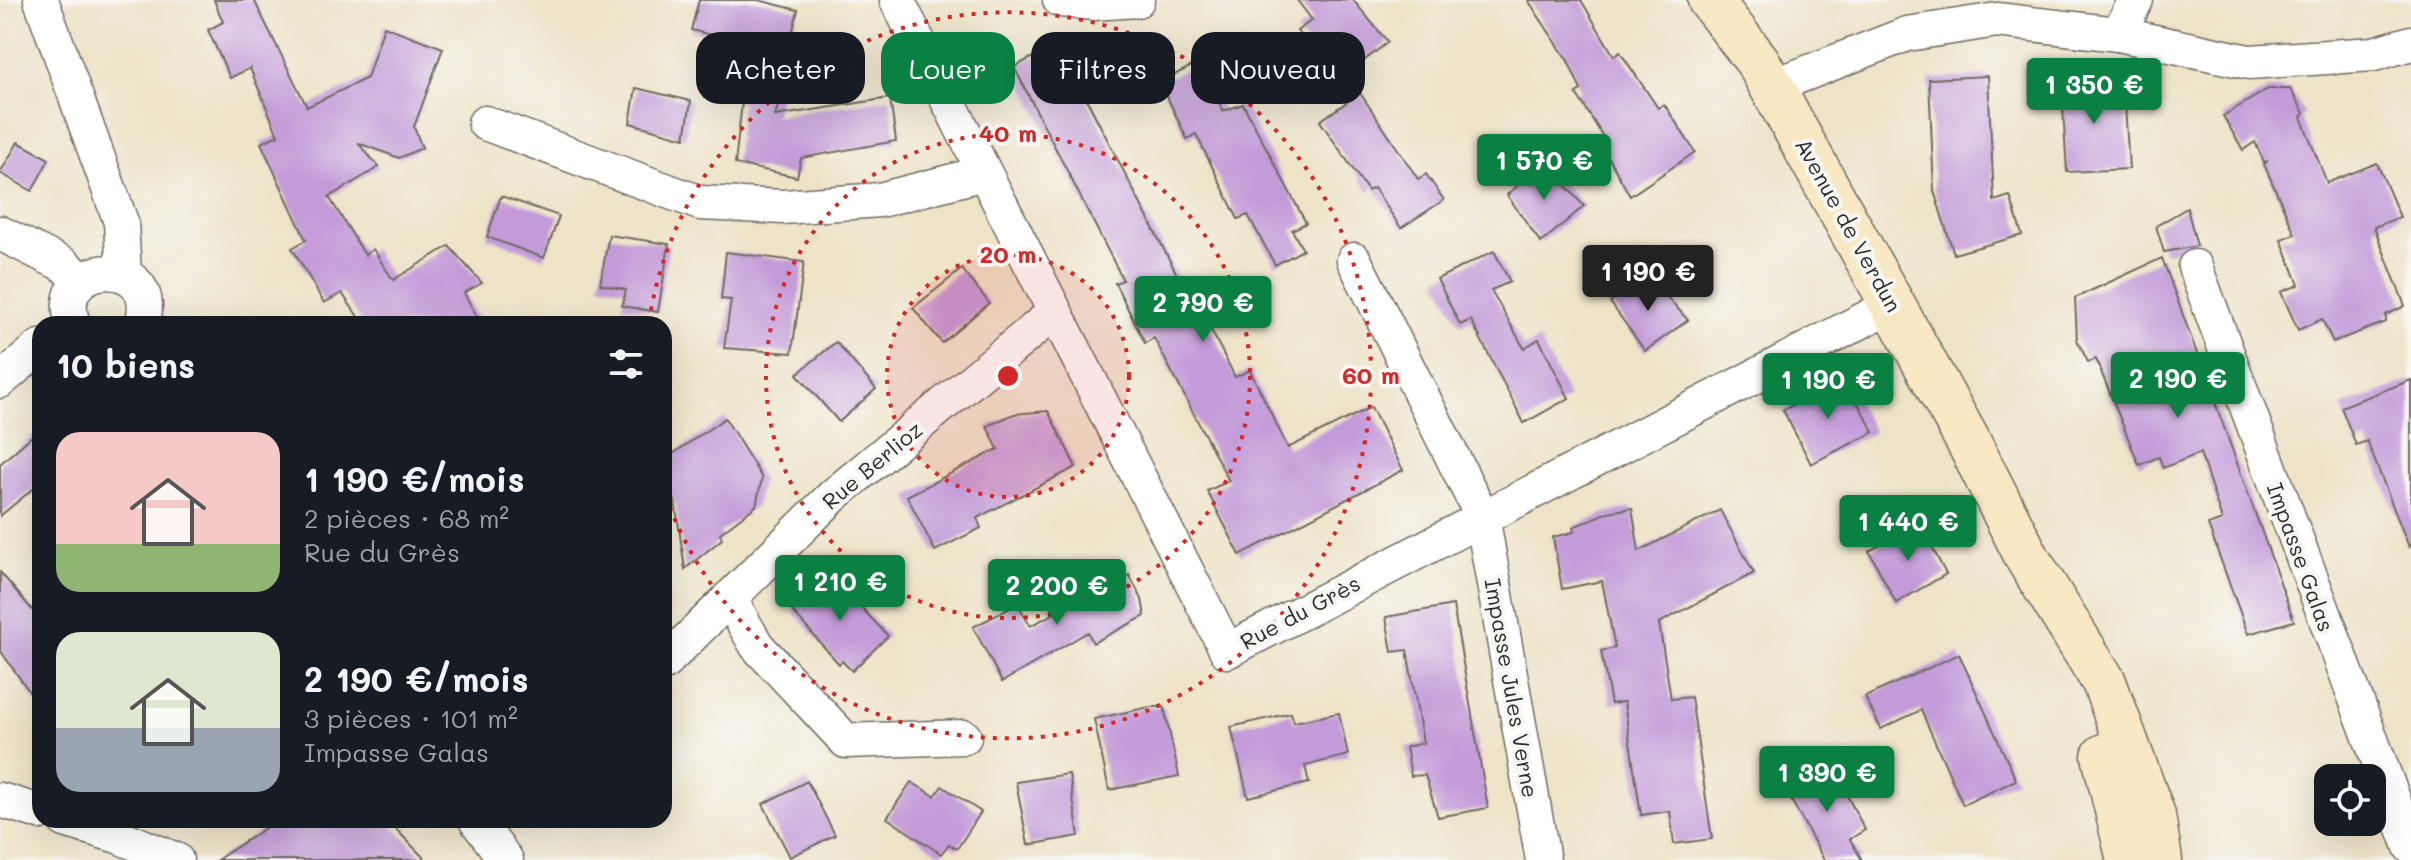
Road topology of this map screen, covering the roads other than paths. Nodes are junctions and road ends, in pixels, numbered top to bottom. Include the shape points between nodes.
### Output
1 (41, 0) edge
2 (897, 0) edge
3 (1060, 0) edge
4 (1137, 0) edge
5 (1710, 0) edge
6 (1746, 0) edge
7 (2136, 0) edge
8 (2118, 34) junction
9 (2411, 43) edge
10 (1764, 74) junction
11 (485, 123) dead end
12 (984, 173) junction
13 (0, 233) edge
14 (1354, 260) dead end
15 (2195, 267) dead end
16 (124, 274) junction
17 (82, 280) junction
18 (1894, 304) junction
19 (1055, 312) junction
20 (71, 316) edge
21 (144, 316) edge
22 (32, 354) edge
23 (0, 381) edge
24 (1482, 516) junction
25 (2028, 559) junction
26 (729, 598) junction
27 (672, 655) edge
28 (964, 737) dead end
29 (0, 800) edge
30 (32, 810) edge
31 (92, 828) edge
32 (2411, 847) edge
33 (176, 860) edge
34 (1543, 860) edge
35 (2129, 860) edge
36 (2160, 860) edge

1 - 16 street via 121,222
2 - 12 street, Rue du Grès
3 - 4 street
5 - 10 main road
6 - 10 main road
7 - 8 street
8 - 9 street via 2249,62 2374,54
8 - 10 street via 1997,20 1907,34
10 - 18 main road, Avenue de Verdun
11 - 12 street via 700,203 783,207 880,200
12 - 19 street, Rue du Grès
13 - 17 street via 64,265
14 - 24 street, Impasse Jules Verne
15 - 32 street, Impasse Galas
16 - 17 street via 102,271
16 - 21 street via 141,289
17 - 20 street via 70,299
18 - 24 street, Rue du Grès
18 - 25 main road, Avenue de Verdun
19 - 24 street, Rue du Grès via 1227,651
19 - 26 street, Rue Berlioz via 834,495
22 - 23 street
24 - 34 street, Impasse Jules Verne
25 - 35 main road, Avenue de Verdun via 2105,759
25 - 36 main road, Avenue de Verdun via 2104,682 2153,815
26 - 27 street, Rue Berlioz
26 - 28 street via 757,646 846,741
29 - 30 street
31 - 33 street

